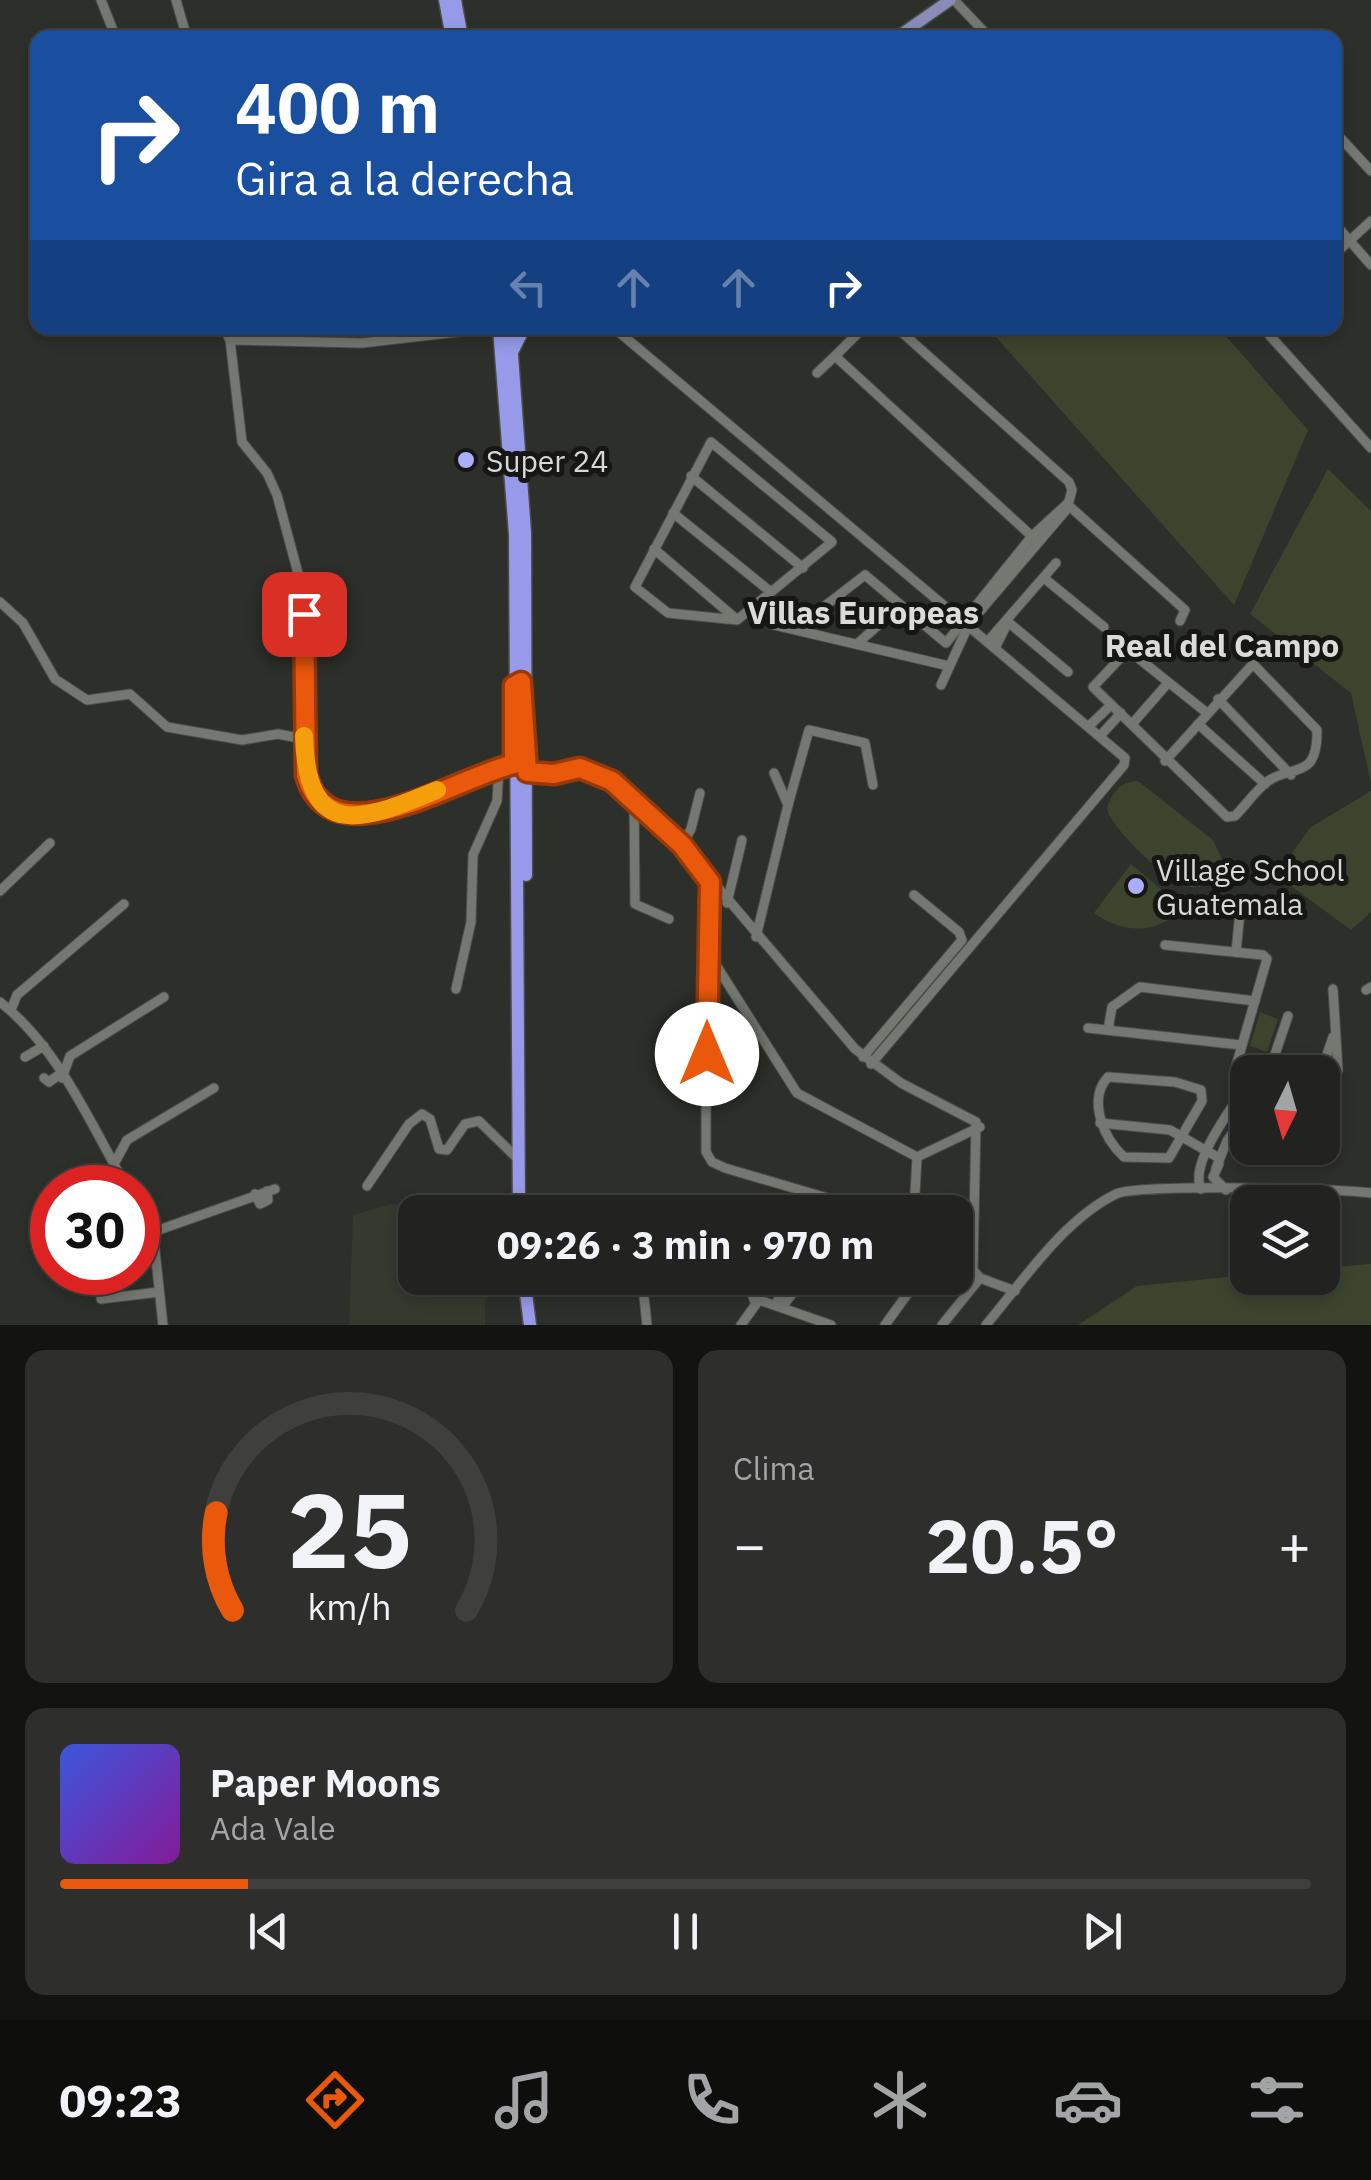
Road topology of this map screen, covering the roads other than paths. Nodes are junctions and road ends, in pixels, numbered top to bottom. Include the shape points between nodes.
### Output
1 (102, 0) edge
2 (176, 0) edge
3 (446, 0) edge
4 (455, 0) edge
5 (952, 0) edge
6 (113, 30) edge
7 (185, 30) edge
8 (451, 30) edge
9 (461, 30) edge
10 (908, 30) edge
11 (982, 30) edge
12 (1342, 140) edge
13 (1371, 171) edge
14 (1371, 221) edge
15 (1342, 231) edge
16 (1350, 240) junction
17 (1342, 247) edge
18 (1371, 265) edge
19 (228, 335) edge
20 (433, 335) edge
21 (497, 335) edge
22 (511, 335) edge
23 (520, 335) edge
24 (622, 335) edge
25 (856, 335) edge
26 (905, 335) edge
27 (1269, 335) edge
28 (230, 340) junction
29 (512, 350) junction
30 (835, 356) junction
31 (817, 374) dead end
32 (1370, 445) edge
33 (787, 471) junction
34 (691, 476) junction
35 (772, 490) junction
36 (1067, 504) junction
37 (673, 514) junction
38 (1036, 539) junction
39 (654, 549) junction
40 (1056, 563) dead end
41 (803, 568) junction
42 (1044, 578) junction
43 (771, 592) junction
44 (0, 602) edge
45 (900, 606) junction
46 (737, 620) junction
47 (1180, 620) dead end
48 (966, 621) junction
49 (1008, 622) junction
50 (770, 624) dead end
51 (1104, 627) dead end
52 (795, 629) junction
53 (955, 640) junction
54 (992, 643) junction
55 (856, 644) junction
56 (950, 666) junction
57 (1068, 672) dead end
58 (1166, 684) junction
59 (941, 685) dead end
60 (514, 686) junction
61 (1218, 699) junction
62 (1111, 705) junction
63 (1206, 713) junction
64 (1122, 714) junction
65 (1132, 723) junction
66 (1198, 724) junction
67 (1090, 726) junction
68 (1100, 736) junction
69 (304, 739) junction
70 (528, 744) junction
71 (1165, 761) junction
72 (499, 767) junction
73 (521, 768) junction
74 (774, 773) dead end
75 (1291, 775) junction
76 (1265, 784) junction
77 (873, 785) dead end
78 (700, 793) dead end
79 (634, 799) junction
80 (788, 805) junction
81 (742, 840) dead end
82 (50, 843) dead end
83 (682, 845) junction
84 (710, 882) junction
85 (0, 891) edge
86 (914, 895) dead end
87 (1241, 902) dead end
88 (124, 904) dead end
89 (727, 904) junction
90 (669, 919) dead end
91 (756, 937) junction
92 (1166, 946) dead end
93 (708, 952) junction
94 (1236, 952) junction
95 (456, 988) dead end
96 (1333, 989) dead end
97 (164, 997) dead end
98 (1255, 1001) junction
99 (0, 1002) edge
100 (11, 1010) junction
101 (1288, 1016) dead end
102 (1088, 1028) dead end
103 (1108, 1030) junction
104 (1334, 1035) junction
105 (1241, 1045) junction
106 (44, 1046) junction
107 (1238, 1055) edge
108 (1275, 1055) edge
109 (1327, 1055) edge
110 (1336, 1055) edge
111 (25, 1057) dead end
112 (867, 1060) junction
113 (61, 1076) junction
114 (44, 1078) dead end
115 (214, 1088) dead end
116 (1230, 1120) edge
117 (1100, 1123) junction
118 (980, 1127) junction
119 (1230, 1134) edge
120 (1180, 1138) junction
121 (917, 1157) junction
122 (519, 1160) junction
123 (1201, 1163) junction
124 (114, 1164) joint
125 (1216, 1168) junction
126 (367, 1186) dead end
127 (1178, 1188) junction
128 (1204, 1190) junction
129 (1226, 1190) junction
130 (266, 1191) dead end
131 (1371, 1193) edge
132 (519, 1195) edge
133 (527, 1195) edge
134 (820, 1195) edge
135 (915, 1195) edge
136 (228, 1202) junction
137 (215, 1206) junction
138 (160, 1229) edge
139 (980, 1278) junction
140 (1015, 1291) junction
141 (149, 1295) edge
142 (159, 1295) edge
143 (526, 1295) edge
144 (534, 1295) edge
145 (644, 1295) edge
146 (752, 1295) edge
147 (785, 1295) edge
148 (788, 1295) edge
149 (907, 1295) edge
150 (101, 1299) dead end
151 (755, 1302) junction
152 (780, 1304) junction
153 (163, 1325) edge
154 (530, 1325) edge
155 (538, 1325) edge
156 (648, 1325) edge
157 (741, 1325) edge
158 (831, 1325) edge
159 (885, 1325) edge
160 (942, 1325) edge
161 (986, 1325) edge

1 - 6 street
2 - 7 street
3 - 8 highway
4 - 9 highway
5 - 10 main road
5 - 11 street
12 - 13 street
14 - 16 street
15 - 16 street
16 - 17 street
16 - 18 street
19 - 28 street
20 - 28 street via 362,343
21 - 60 highway via 513,472
22 - 29 highway
23 - 29 highway
24 - 33 street
25 - 30 street
26 - 36 street via 1070,482
27 - 32 street
28 - 69 street via 242,442 277,495 303,592
29 - 70 highway via 524,504
30 - 31 street
30 - 38 street
33 - 35 street
33 - 48 street
34 - 35 street via 711,442
34 - 37 street
34 - 41 street
35 - 41 street via 830,538 829,547
36 - 38 street
36 - 47 street via 1186,610
37 - 39 street
37 - 43 street
38 - 48 street
39 - 46 street
39 - 46 street via 635,583 638,592 668,613
40 - 42 street
41 - 43 street
42 - 49 street
42 - 51 street
43 - 46 street
44 - 69 street via 24,623 55,679 86,700 130,694 167,727 242,740 278,734
45 - 52 street via 862,575
45 - 53 street via 944,643
45 - 55 street
48 - 53 street
48 - 54 street
49 - 54 street
49 - 57 street
50 - 52 street
52 - 55 street
53 - 56 street
54 - 67 street
55 - 56 street
56 - 59 street
58 - 62 street via 1125,650 1093,687
58 - 63 street
58 - 65 street
60 - 70 highway via 523,683
60 - 73 highway
61 - 63 street
61 - 75 street
61 - 75 street via 1248,665 1268,678 1317,732 1305,769
62 - 64 street
62 - 67 street
63 - 66 street
64 - 65 street
64 - 68 street
65 - 71 street
66 - 71 street
66 - 76 street
67 - 68 street
68 - 112 street via 1123,755 1124,765
69 - 72 street via 310,790 348,817 389,810
70 - 73 highway
71 - 76 street via 1230,818
72 - 73 street
72 - 95 street via 497,800 473,855 471,922
73 - 79 street via 595,771
73 - 122 highway
73 - 133 highway
74 - 80 street
75 - 76 street
77 - 80 street via 864,744 809,730
78 - 83 street
79 - 83 street
79 - 90 street via 636,904
80 - 91 street
81 - 89 street
82 - 85 street
83 - 84 street
84 - 89 street
84 - 93 street
86 - 112 street via 962,940
87 - 94 street
88 - 100 street via 16,995
89 - 91 street
91 - 112 street
92 - 94 street
93 - 121 street via 797,1093
93 - 134 street via 706,1144 712,1162
94 - 98 street via 1267,959
96 - 104 street
97 - 113 street via 70,1056
98 - 103 street via 1140,987 1112,1007
98 - 105 street
99 - 100 street
100 - 106 street
101 - 108 street
102 - 103 street
103 - 105 street
104 - 109 street
104 - 110 street
105 - 107 street
106 - 111 street
106 - 113 street
112 - 118 street
113 - 114 street
113 - 124 street
115 - 124 street via 127,1140
116 - 123 street
117 - 120 street via 1170,1130
117 - 120 street via 1128,1158 1168,1158
117 - 120 street via 1101,1086 1108,1077 1175,1082 1204,1095
118 - 121 street
118 - 139 street via 973,1270
119 - 125 street
120 - 123 street
121 - 135 street
122 - 126 street via 479,1121 466,1124 447,1150 439,1150 430,1118 422,1114
122 - 132 highway
123 - 125 street
123 - 125 street
123 - 127 street
123 - 128 street
125 - 128 street
125 - 129 street
127 - 128 street
127 - 140 street via 1134,1188 1102,1202
128 - 129 street
129 - 131 street
130 - 136 street
136 - 137 street
136 - 137 street via 226,1216
137 - 138 street
139 - 140 street
139 - 160 street
140 - 161 street
141 - 150 street
142 - 153 street
143 - 154 highway
144 - 155 highway
145 - 156 street
146 - 151 street
147 - 152 street
148 - 152 street
149 - 159 street
151 - 152 street
151 - 157 street
152 - 158 street

